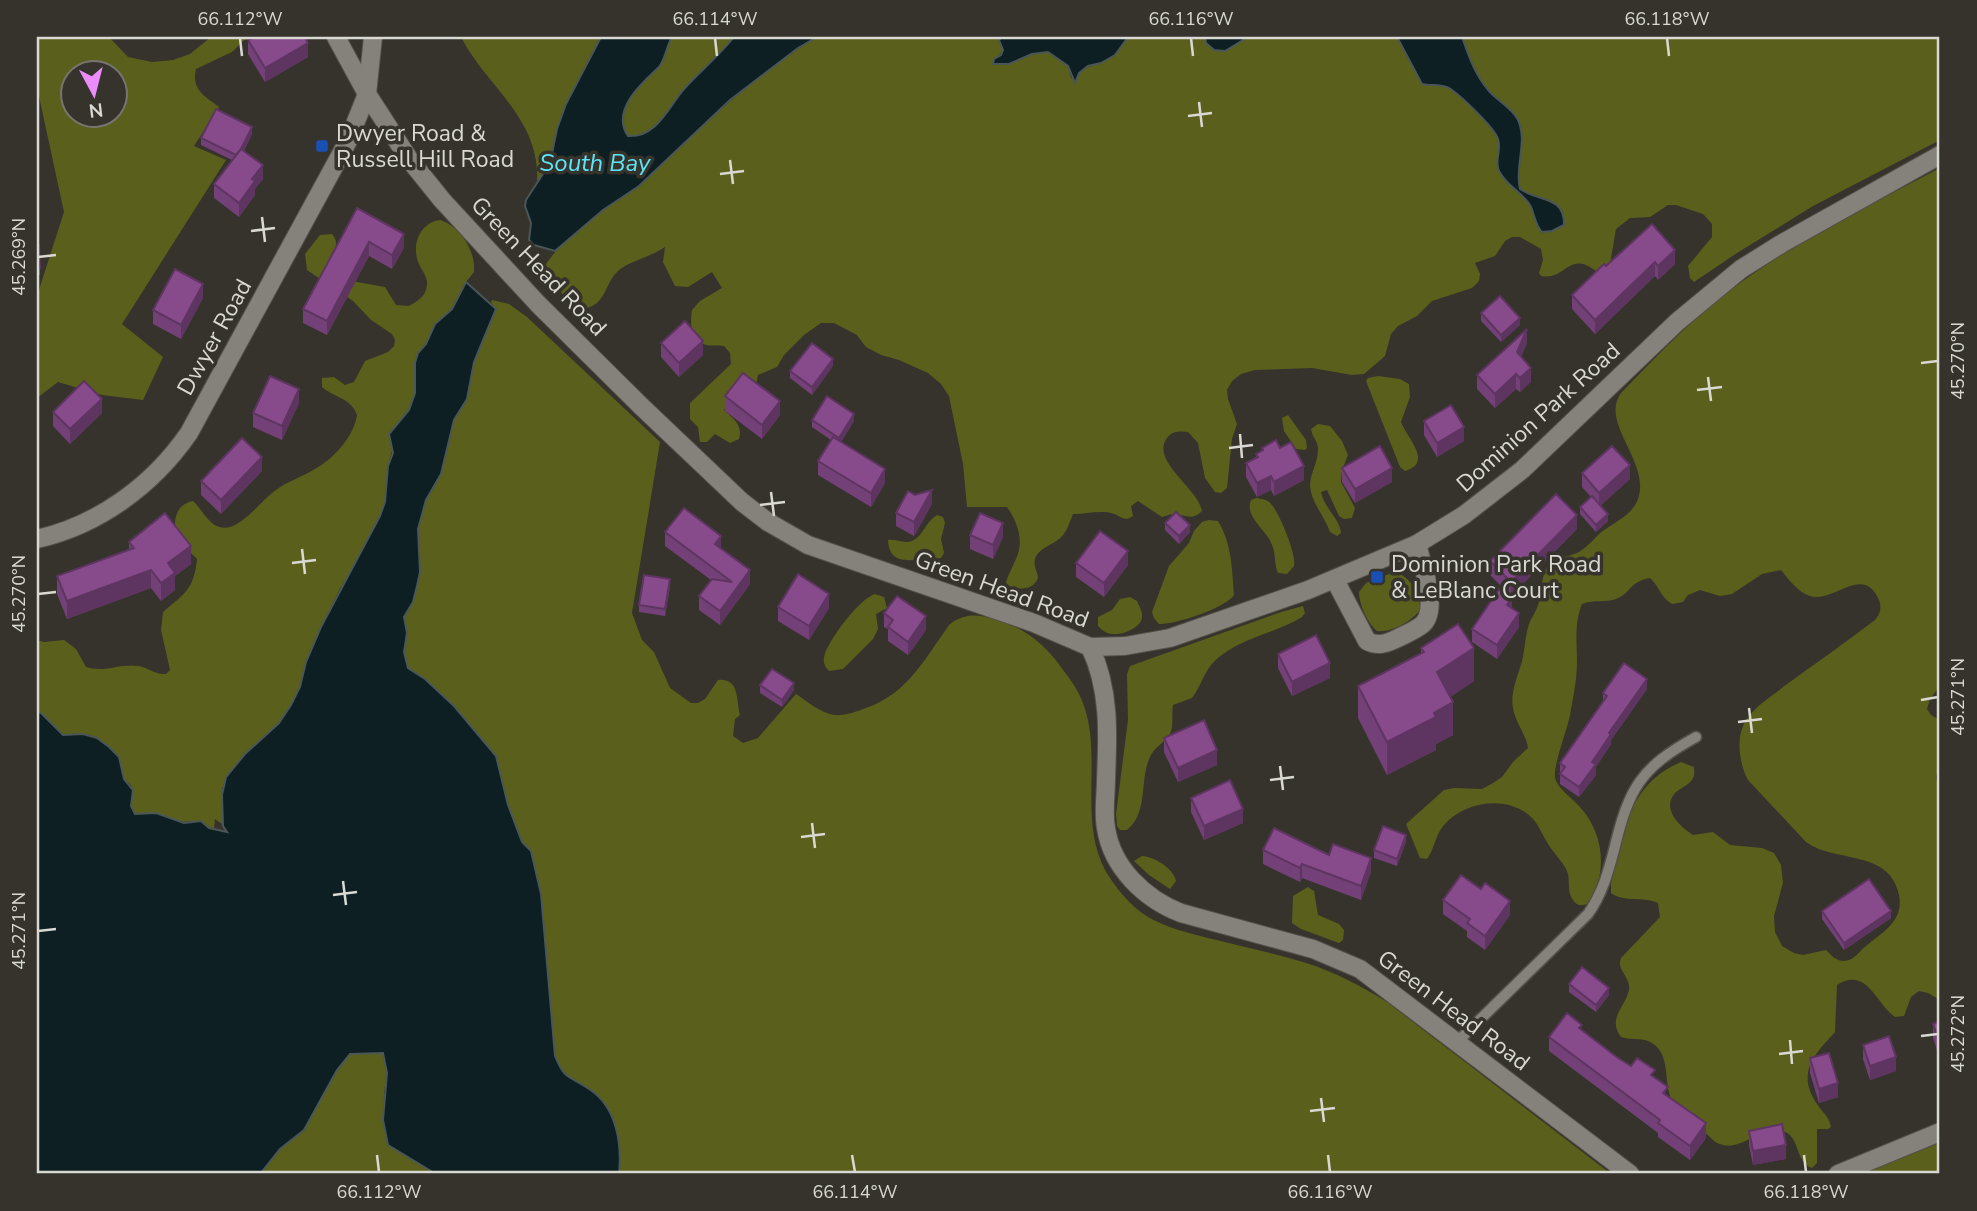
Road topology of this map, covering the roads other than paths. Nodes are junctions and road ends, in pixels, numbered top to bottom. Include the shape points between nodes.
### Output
1 (336, 37) edge
2 (373, 37) edge
3 (367, 94) junction
4 (1940, 155) edge
5 (37, 539) edge
6 (1417, 544) junction
7 (1335, 580) junction
8 (1090, 647) junction
9 (1696, 737) dead end
10 (1456, 1043) junction
11 (1940, 1132) edge
12 (1630, 1174) edge
13 (1838, 1174) edge

1 - 3 street, Green Head Road
2 - 3 street
3 - 5 street, Dwyer Road via 324,186 177,450 114,506 78,526
3 - 8 street, Green Head Road via 430,187 520,285 677,441 768,522 808,545 1034,623
4 - 6 street, Dominion Park Road via 1741,270 1677,322 1522,470
6 - 7 street, Dominion Park Road
6 - 7 street via 1430,612 1418,628 1390,642 1377,645 1367,641
7 - 8 street, Dominion Park Road via 1170,638
8 - 10 street, Green Head Road via 1107,713 1106,829 1117,858 1142,891 1181,913 1346,962 1380,982
9 - 10 lane via 1656,762 1630,794 1609,874 1588,914
10 - 12 street, Green Head Road
11 - 13 street

